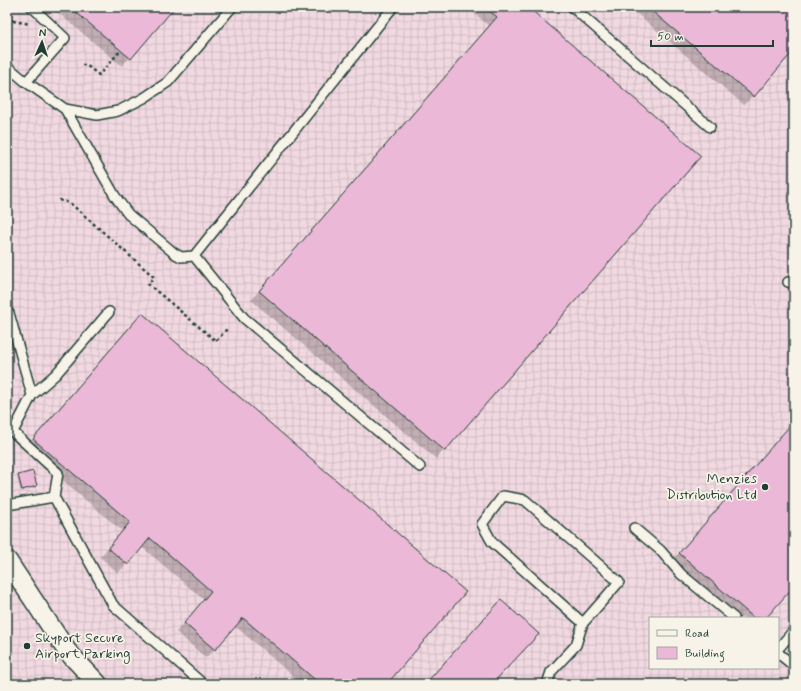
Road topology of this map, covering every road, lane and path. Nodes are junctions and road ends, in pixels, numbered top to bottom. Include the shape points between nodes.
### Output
1 (10, 7) edge
2 (32, 7) edge
3 (232, 7) edge
4 (393, 7) edge
5 (572, 7) edge
6 (7, 20) edge
7 (12, 21) junction
8 (32, 24) dead end
9 (121, 50) dead end
10 (82, 65) dead end
11 (7, 66) edge
12 (26, 82) junction
13 (65, 109) junction
14 (710, 128) dead end
15 (59, 200) dead end
16 (194, 256) junction
17 (9, 312) dead end
18 (109, 312) dead end
19 (227, 329) dead end
20 (32, 395) junction
21 (420, 467) dead end
22 (54, 497) junction
23 (7, 505) edge
24 (634, 528) dead end
25 (7, 560) edge
26 (733, 617) edge
27 (583, 622) junction
28 (794, 630) edge
29 (779, 648) edge
30 (779, 654) edge
31 (794, 666) edge
32 (98, 684) edge
33 (203, 684) edge
34 (547, 684) edge

1 - 7 path
2 - 12 lane via 65,38
3 - 13 lane via 168,82 144,98 118,111 97,115
4 - 16 lane
5 - 14 lane
6 - 7 path
7 - 8 path
9 - 10 path via 99,75 86,65
11 - 12 lane
12 - 13 lane
13 - 16 lane via 128,214 174,253
15 - 19 path via 70,203 154,277 148,284 216,341
16 - 21 lane via 244,318
17 - 20 lane
18 - 20 lane via 56,374
20 - 22 lane via 14,432 58,473
22 - 23 lane
22 - 33 lane via 113,605
24 - 26 lane via 660,550 681,574
25 - 32 street via 67,652
27 - 27 lane via 492,542 482,524 503,496 526,500 619,582
27 - 34 lane via 576,645 551,672
28 - 29 lane
30 - 31 lane

